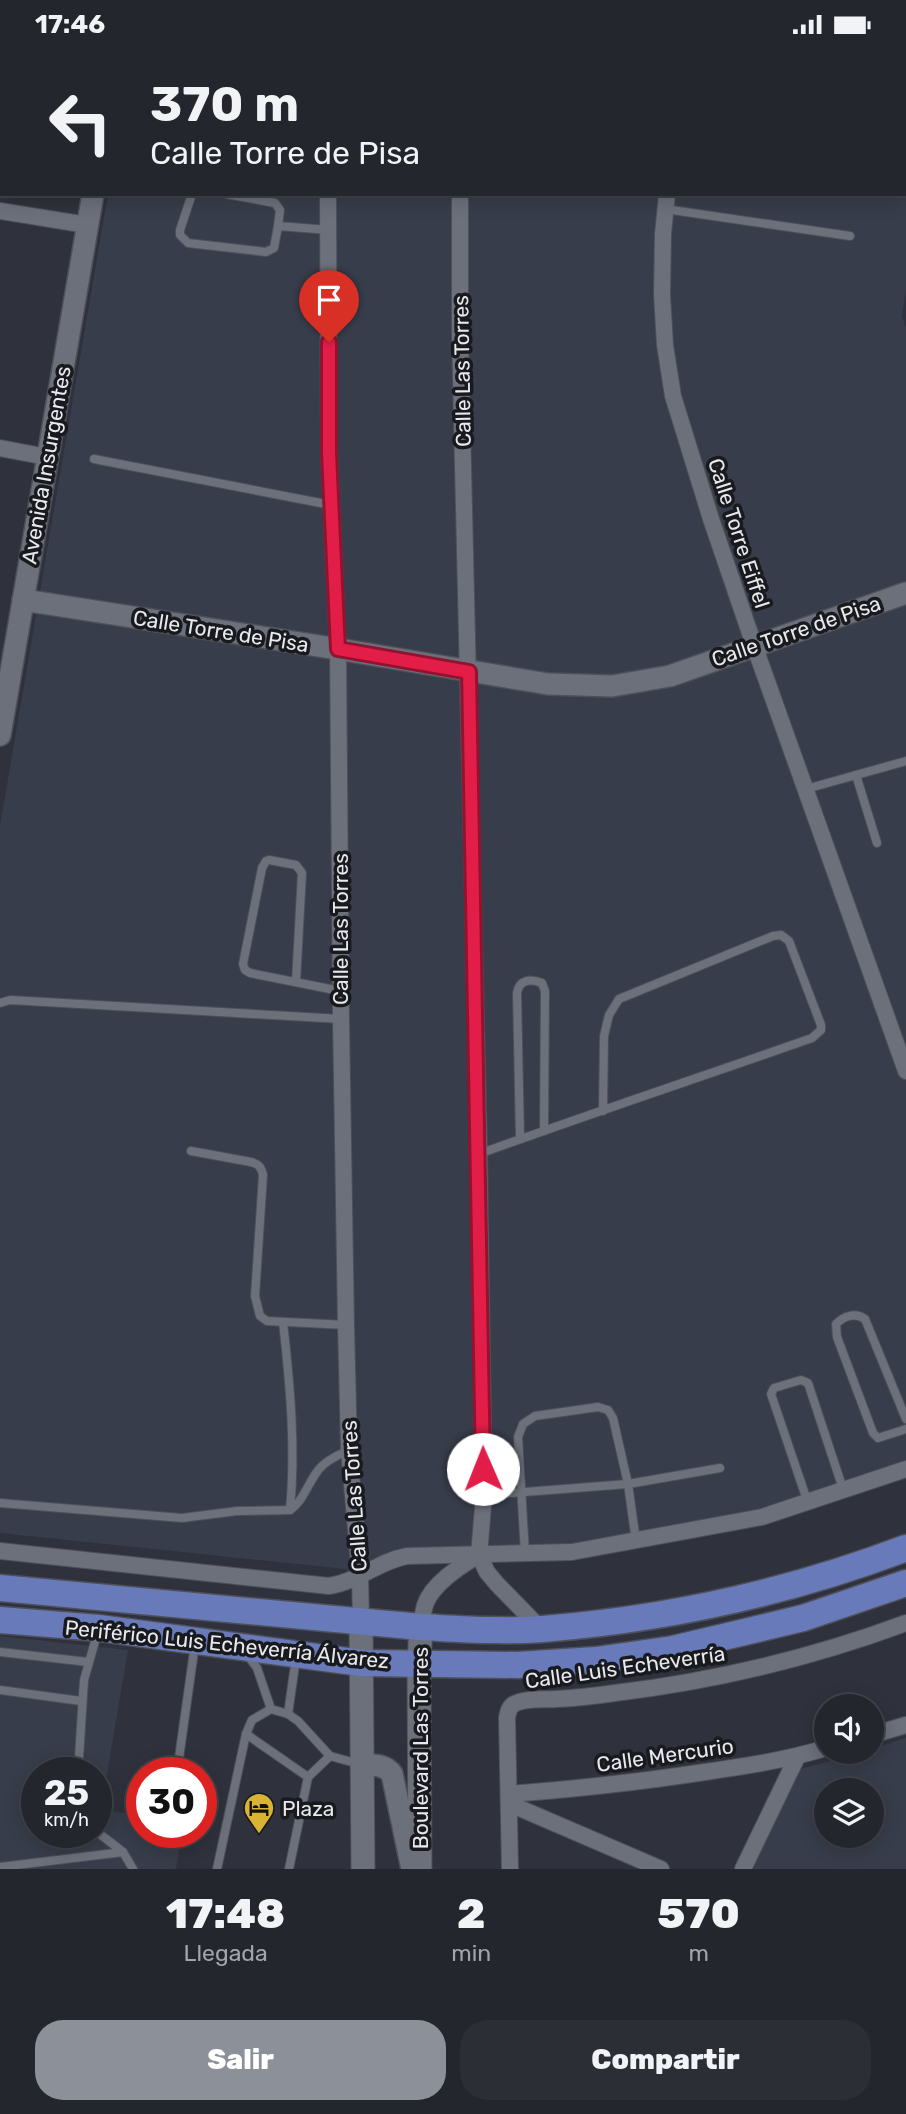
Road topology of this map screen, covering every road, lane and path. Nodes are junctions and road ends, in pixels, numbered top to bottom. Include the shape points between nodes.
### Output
1 (93, 196) edge
2 (191, 196) edge
3 (237, 196) edge
4 (328, 196) edge
5 (460, 196) edge
6 (666, 202) edge
7 (0, 211) edge
8 (88, 225) junction
9 (278, 226) junction
10 (328, 230) junction
11 (850, 236) dead end
12 (0, 448) edge
13 (47, 457) junction
14 (94, 459) dead end
15 (331, 505) junction
16 (906, 593) edge
17 (23, 600) junction
18 (754, 645) junction
19 (338, 649) junction
20 (469, 672) junction
21 (4, 691) edge
22 (0, 735) edge
23 (906, 761) edge
24 (856, 775) junction
25 (806, 789) junction
26 (877, 843) dead end
27 (296, 982) junction
28 (340, 991) junction
29 (0, 1003) edge
30 (341, 1019) junction
31 (906, 1071) edge
32 (603, 1111) junction
33 (544, 1131) junction
34 (520, 1139) junction
35 (191, 1151) dead end
36 (479, 1154) junction
37 (283, 1322) junction
38 (346, 1325) junction
39 (906, 1419) edge
40 (906, 1429) edge
41 (349, 1450) junction
42 (720, 1468) dead end
43 (906, 1469) edge
44 (628, 1484) junction
45 (520, 1492) junction
46 (844, 1492) junction
47 (484, 1495) junction
48 (0, 1503) edge
49 (808, 1503) junction
50 (290, 1510) junction
51 (636, 1541) junction
52 (906, 1548) edge
53 (0, 1551) edge
54 (525, 1553) junction
55 (479, 1555) junction
56 (360, 1576) junction
57 (906, 1583) edge
58 (0, 1588) edge
59 (0, 1620) edge
60 (361, 1622) junction
61 (906, 1623) edge
62 (421, 1627) junction
63 (99, 1628) junction
64 (541, 1629) junction
65 (195, 1641) junction
66 (243, 1647) junction
67 (0, 1652) edge
68 (304, 1656) junction
69 (88, 1662) junction
70 (362, 1663) junction
71 (416, 1669) junction
72 (0, 1690) edge
73 (81, 1701) junction
74 (361, 1706) junction
75 (271, 1709) junction
76 (288, 1714) junction
77 (906, 1725) edge
78 (884, 1731) edge
79 (246, 1734) junction
80 (814, 1751) edge
81 (330, 1756) junction
82 (797, 1756) junction
83 (79, 1757) edge
84 (179, 1757) edge
85 (362, 1765) junction
86 (308, 1777) junction
87 (509, 1799) junction
88 (112, 1843) edge
89 (123, 1852) junction
90 (365, 1863) edge
91 (643, 1865) edge
92 (0, 1867) edge
93 (133, 1869) edge
94 (217, 1869) edge
95 (289, 1869) edge
96 (412, 1869) edge
97 (421, 1869) edge
98 (510, 1869) edge
99 (661, 1869) edge
100 (743, 1869) edge

1 - 8 street, Avenida Insurgentes
2 - 9 lane via 180,230 188,243 270,251
3 - 9 lane via 275,203 280,210
4 - 10 street, Calle Las Torres
5 - 20 street, Calle Las Torres
6 - 11 lane
6 - 18 street, Calle Torre Eiffel via 662,295 673,396
7 - 8 street
8 - 13 street, Avenida Insurgentes
9 - 10 lane
10 - 15 street, Calle Las Torres
12 - 13 street
13 - 17 street, Avenida Insurgentes
14 - 15 lane
15 - 19 street, Calle Las Torres
16 - 18 street, Calle Torre de Pisa
17 - 19 street, Calle Torre de Pisa
17 - 21 street, Avenida Insurgentes
18 - 20 street, Calle Torre de Pisa via 670,676 612,686 548,684
18 - 25 street, Calle Torre Eiffel
19 - 20 street, Calle Torre de Pisa
19 - 28 street, Calle Las Torres
20 - 36 street, Calle Las Torres
21 - 22 street, Avenida Insurgentes
23 - 24 lane
24 - 25 lane
24 - 26 lane
25 - 31 street, Calle Torre Eiffel
27 - 27 lane via 302,873 296,865 270,860 262,868 243,964 250,973
27 - 28 lane
28 - 30 street, Calle Las Torres
29 - 30 lane
30 - 38 street, Calle Las Torres
32 - 32 lane via 604,1036 619,999 773,936 789,941 821,1025 818,1035
32 - 33 lane
33 - 34 lane
33 - 34 lane via 545,991 535,980 523,982 517,993
34 - 36 lane
35 - 37 lane via 261,1168 255,1296 260,1316
36 - 47 street, Calle Las Torres
37 - 38 lane
37 - 50 lane via 292,1426
38 - 41 street, Calle Las Torres
39 - 40 lane via 865,1319 853,1315 842,1319 836,1324 837,1337 873,1433 878,1438
41 - 50 lane via 320,1468
41 - 56 street, Calle Las Torres
42 - 44 lane
43 - 46 street
44 - 45 lane
44 - 45 lane via 613,1418 598,1406 535,1416 523,1424 518,1437
44 - 51 lane
45 - 47 lane
45 - 54 lane
46 - 49 street
46 - 49 lane via 807,1383 801,1380 774,1388 771,1394
47 - 55 street, Calle Las Torres
48 - 50 lane via 182,1518
49 - 51 street via 762,1517
51 - 54 street via 572,1552
52 - 64 highway, Periférico Luis Echeverría Álvarez via 763,1593 639,1619
53 - 56 street via 329,1586
54 - 55 street
55 - 56 street via 407,1556
55 - 62 street via 430,1594
55 - 64 street via 497,1584
56 - 60 street, Calle Las Torres
57 - 71 highway, Periférico Luis Echeverría Álvarez via 803,1618 673,1649 596,1660
58 - 60 highway, Periférico Luis Echeverría Álvarez
59 - 63 highway, Periférico Luis Echeverría Álvarez
60 - 62 highway, Periférico Luis Echeverría Álvarez
60 - 70 main road, Calle Las Torres
60 - 71 highway via 392,1640
61 - 87 street, Calle Luis Echeverría via 753,1670 670,1686 512,1705 507,1718
62 - 64 highway, Periférico Luis Echeverría Álvarez
62 - 71 main road, Boulevard Las Torres
63 - 65 highway, Periférico Luis Echeverría Álvarez
63 - 69 lane
65 - 66 highway, Periférico Luis Echeverría Álvarez
65 - 84 lane
66 - 68 highway, Periférico Luis Echeverría Álvarez
66 - 75 lane via 257,1668
67 - 69 lane
68 - 70 highway, Periférico Luis Echeverría Álvarez
68 - 74 main road via 338,1668 352,1684
68 - 76 lane
69 - 73 lane
70 - 71 highway, Periférico Luis Echeverría Álvarez
70 - 74 main road
71 - 97 main road, Boulevard Las Torres
72 - 73 lane
73 - 83 lane
74 - 85 main road
75 - 76 lane
75 - 79 lane via 252,1720
76 - 81 lane
77 - 78 street
79 - 86 lane
79 - 94 lane
80 - 82 street, Calle Mercurio
81 - 85 lane
81 - 86 lane
82 - 87 street, Calle Mercurio
82 - 100 street
85 - 90 main road
85 - 96 street via 381,1766 392,1774
86 - 95 lane
87 - 91 street
87 - 98 street
88 - 89 lane
89 - 92 lane
89 - 93 lane
91 - 99 street

